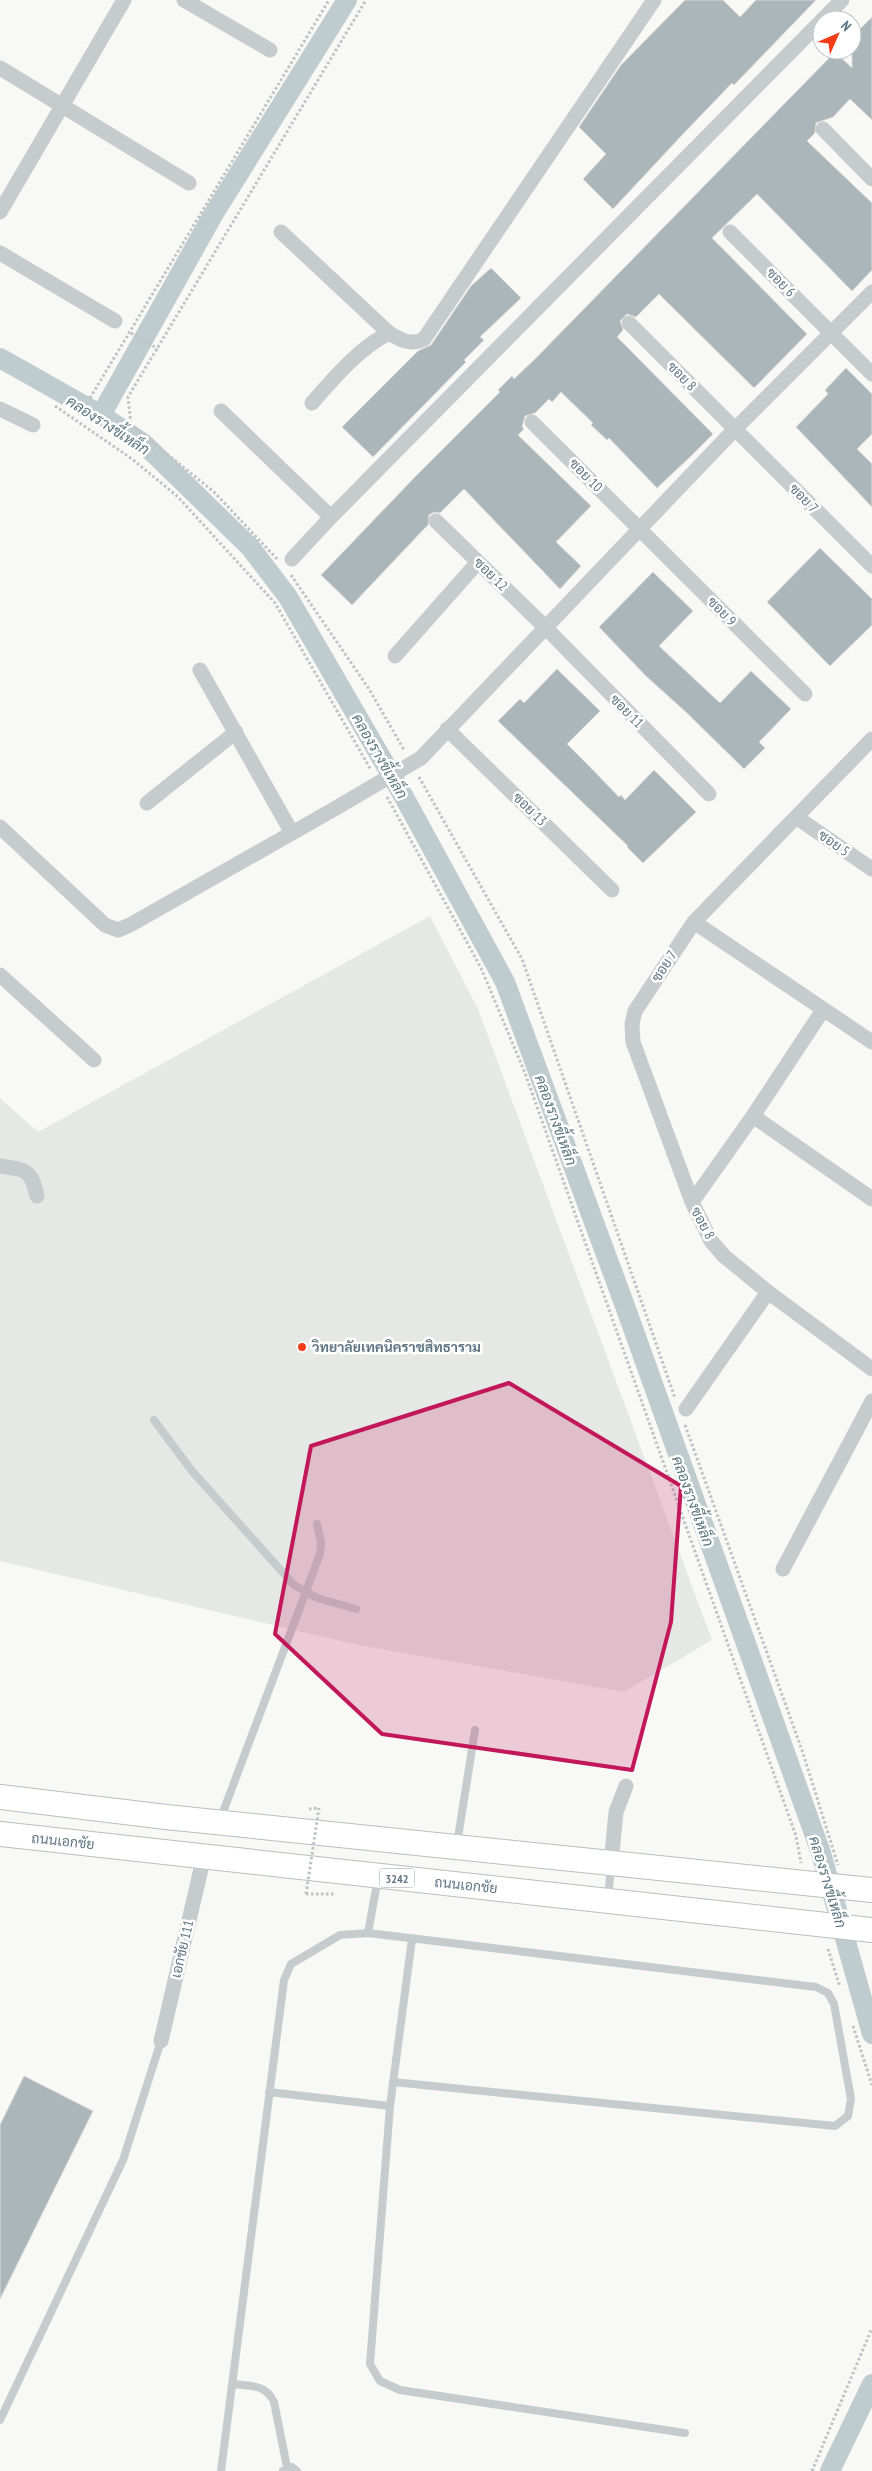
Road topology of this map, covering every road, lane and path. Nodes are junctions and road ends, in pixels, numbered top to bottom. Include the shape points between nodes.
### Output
1 (124, 0) edge
2 (184, 0) edge
3 (329, 0) edge
4 (366, 0) edge
5 (654, 0) edge
6 (842, 0) edge
7 (270, 50) dead end
8 (0, 68) edge
9 (62, 106) junction
10 (823, 130) dead end
11 (872, 179) edge
12 (189, 183) dead end
13 (0, 212) edge
14 (281, 232) dead end
15 (730, 232) dead end
16 (0, 253) edge
17 (872, 292) edge
18 (114, 321) dead end
19 (629, 323) dead end
20 (831, 332) junction
21 (131, 333) junction
22 (389, 333) junction
23 (158, 349) junction
24 (872, 374) edge
25 (90, 398) dead end
26 (312, 403) dead end
27 (55, 406) dead end
28 (0, 409) edge
29 (221, 411) dead end
30 (532, 422) dead end
31 (33, 425) dead end
32 (735, 429) junction
33 (331, 517) junction
34 (436, 521) dead end
35 (639, 529) junction
36 (478, 562) junction
37 (288, 565) junction
38 (872, 566) edge
39 (546, 628) junction
40 (395, 656) dead end
41 (200, 670) dead end
42 (805, 694) dead end
43 (448, 729) junction
44 (236, 732) junction
45 (872, 739) edge
46 (414, 757) junction
47 (372, 772) dead end
48 (417, 773) dead end
49 (382, 788) dead end
50 (709, 794) dead end
51 (147, 803) dead end
52 (796, 817) junction
53 (0, 827) edge
54 (292, 833) junction
55 (872, 869) edge
56 (612, 890) dead end
57 (694, 922) junction
58 (0, 975) edge
59 (823, 1010) junction
60 (635, 1011) joint
61 (872, 1042) edge
62 (94, 1060) dead end
63 (752, 1116) junction
64 (0, 1166) edge
65 (37, 1196) dead end
66 (872, 1199) edge
67 (692, 1202) junction
68 (768, 1292) junction
69 (872, 1369) edge
70 (872, 1402) edge
71 (682, 1410) junction
72 (154, 1420) dead end
73 (317, 1524) dead end
74 (783, 1569) dead end
75 (305, 1591) junction
76 (356, 1609) dead end
77 (475, 1730) dead end
78 (626, 1786) dead end
79 (0, 1797) edge
80 (319, 1808) dead end
81 (219, 1822) junction
82 (0, 1834) edge
83 (456, 1847) junction
84 (204, 1856) junction
85 (611, 1863) junction
86 (840, 1873) dead end
87 (379, 1876) junction
88 (795, 1876) junction
89 (870, 1890) edge
90 (334, 1894) dead end
91 (608, 1900) junction
92 (868, 1930) edge
93 (368, 1934) junction
94 (412, 1938) junction
95 (828, 1949) dead end
96 (834, 1968) dead end
97 (161, 2041) joint
98 (393, 2082) junction
99 (270, 2092) junction
100 (390, 2106) junction
101 (872, 2328) edge
102 (232, 2384) junction
103 (0, 2420) edge
104 (685, 2433) dead end
105 (285, 2469) edge
106 (221, 2471) edge
107 (297, 2471) edge
108 (812, 2471) edge

1 - 9 street
2 - 7 street
3 - 21 path
4 - 23 path
5 - 22 street via 424,339 416,343 405,342
6 - 33 street
8 - 9 street
9 - 12 street
9 - 13 street
10 - 11 street
14 - 22 street
15 - 20 street, ซอย 6
16 - 18 street
17 - 20 street
19 - 32 street, ซอย 8
20 - 24 street
20 - 32 street
21 - 23 path
21 - 25 path
22 - 26 street via 377,339
23 - 37 path via 128,398 131,425 214,492
27 - 47 path via 132,459 177,496 276,603
28 - 31 street
29 - 33 street
30 - 35 street, ซอย 10
32 - 35 street
32 - 38 street, ซอย 7
33 - 37 street
34 - 36 street, ซอย 12
35 - 39 street
35 - 42 street, ซอย 9
36 - 39 street, ซอย 12
36 - 40 street
37 - 46 path
39 - 43 street
39 - 50 street, ซอย 11
41 - 44 street
43 - 46 street
43 - 56 street, ซอย 13
44 - 51 street
44 - 54 street
45 - 52 street, ซอย 7
46 - 54 street, bridge
48 - 71 path via 522,959
49 - 88 path via 481,968 525,1073 796,1836
52 - 55 street, ซอย 5
52 - 57 street, ซอย 7
53 - 54 street via 105,925 118,930
57 - 59 street
57 - 60 street, ซอย 7
58 - 62 street
59 - 61 street
59 - 63 street
60 - 67 street, ซอย 8 via 633,1042
63 - 66 street
63 - 67 street
64 - 65 street via 28,1172 33,1178
67 - 68 street, ซอย 8 via 711,1241 724,1256
68 - 69 street, ซอย 8
68 - 71 street
70 - 74 street
71 - 86 path via 803,1753
72 - 75 lane via 192,1471 294,1585
73 - 75 lane via 320,1554
75 - 76 lane via 317,1598
75 - 81 lane via 281,1663
77 - 83 lane
78 - 85 street via 616,1812
79 - 81 main road
80 - 90 path, bridge via 306,1894
81 - 83 main road
82 - 84 main road, ถนนเอกชัย / 3242
83 - 85 main road
84 - 87 main road, ถนนเอกชัย / 3242
84 - 97 street, เอกชัย 111
85 - 88 main road
85 - 91 lane
87 - 91 main road, ถนนเอกชัย / 3242
87 - 93 lane
88 - 89 main road
91 - 92 main road, ถนนเอกชัย / 3242
93 - 94 lane
93 - 99 lane via 340,1935 291,1964 284,1980
94 - 98 lane
94 - 98 lane via 816,1987 828,1993 834,2004 851,2099 848,2116 836,2126
95 - 96 path
97 - 103 lane via 123,2160
98 - 100 lane
99 - 100 lane
99 - 102 lane
100 - 104 lane via 370,2364 380,2381 400,2390
101 - 108 path
102 - 105 lane via 264,2388 270,2393
102 - 106 lane
105 - 107 lane via 292,2467

